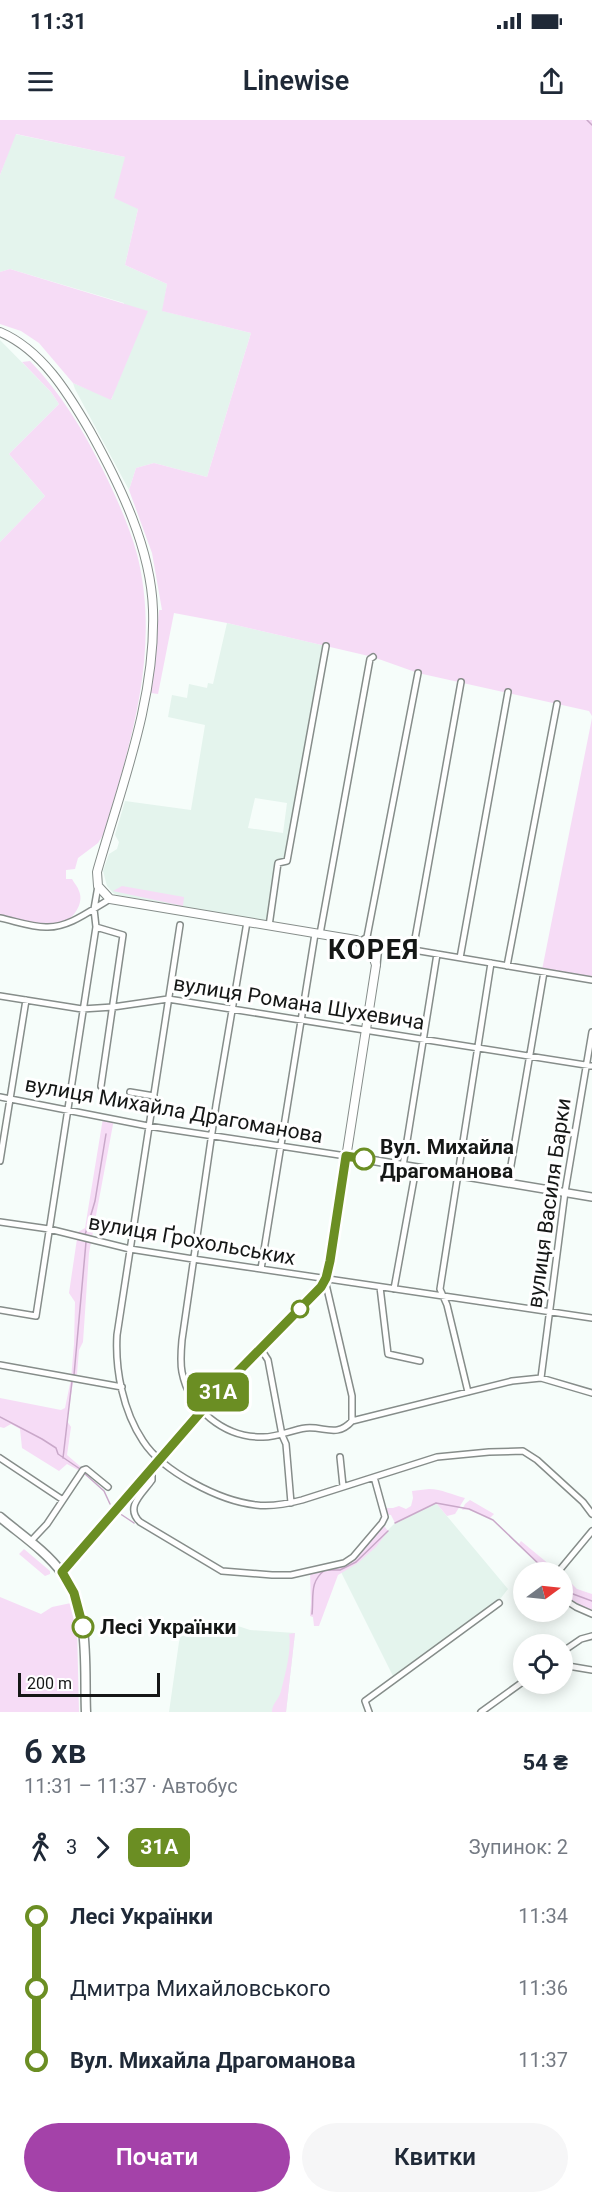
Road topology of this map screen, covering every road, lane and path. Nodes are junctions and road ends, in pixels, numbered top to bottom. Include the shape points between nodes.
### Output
1 (0, 332) edge
2 (326, 646) dead end
3 (373, 657) dead end
4 (417, 674) dead end
5 (461, 682) dead end
6 (508, 692) dead end
7 (557, 704) dead end
8 (99, 886) junction
9 (110, 899) junction
10 (94, 909) junction
11 (0, 918) edge
12 (246, 922) junction
13 (180, 925) dead end
14 (269, 926) junction
15 (96, 927) junction
16 (317, 934) junction
17 (361, 940) junction
18 (379, 945) junction
19 (413, 950) junction
20 (437, 954) junction
21 (460, 958) junction
22 (491, 963) junction
23 (507, 966) junction
24 (544, 972) junction
25 (376, 973) junction
26 (592, 980) edge
27 (0, 996) edge
28 (168, 999) junction
29 (26, 1000) junction
30 (113, 1007) junction
31 (82, 1009) junction
32 (231, 1009) junction
33 (300, 1020) junction
34 (366, 1030) junction
35 (592, 1032) edge
36 (424, 1040) junction
37 (477, 1049) junction
38 (530, 1057) junction
39 (589, 1066) edge
40 (101, 1086) dead end
41 (130, 1092) dead end
42 (154, 1096) junction
43 (0, 1097) edge
44 (10, 1099) junction
45 (68, 1111) junction
46 (148, 1126) junction
47 (212, 1136) junction
48 (279, 1147) junction
49 (346, 1156) junction
50 (0, 1161) edge
51 (403, 1166) junction
52 (416, 1168) junction
53 (457, 1175) junction
54 (508, 1183) junction
55 (565, 1192) junction
56 (592, 1197) edge
57 (0, 1222) edge
58 (49, 1229) junction
59 (130, 1249) junction
60 (193, 1259) junction
61 (261, 1269) junction
62 (325, 1280) junction
63 (380, 1287) junction
64 (394, 1289) junction
65 (443, 1295) junction
66 (0, 1310) edge
67 (551, 1312) junction
68 (592, 1318) edge
69 (261, 1349) junction
70 (420, 1361) dead end
71 (0, 1365) edge
72 (541, 1378) junction
73 (122, 1387) junction
74 (468, 1392) junction
75 (592, 1393) edge
76 (201, 1411) junction
77 (352, 1421) junction
78 (282, 1435) junction
79 (340, 1457) dead end
80 (0, 1458) edge
81 (159, 1460) junction
82 (149, 1472) junction
83 (374, 1477) junction
84 (343, 1486) junction
85 (108, 1487) dead end
86 (63, 1500) junction
87 (291, 1503) junction
88 (592, 1514) edge
89 (0, 1517) edge
90 (592, 1531) edge
91 (29, 1542) junction
92 (566, 1562) edge
93 (62, 1572) junction
94 (499, 1603) dead end
95 (573, 1605) edge
96 (592, 1614) edge
97 (592, 1636) edge
98 (573, 1644) edge
99 (573, 1667) edge
100 (592, 1670) edge
101 (513, 1689) edge
102 (86, 1712) edge
103 (369, 1712) edge
104 (481, 1712) edge

1 - 8 main road via 15,338 48,369 79,413 128,509 149,582 152,647 145,694 126,779 97,872
2 - 14 street via 287,861 278,863
3 - 16 street
4 - 17 street
5 - 19 street
6 - 21 street
7 - 23 street
8 - 9 main road
8 - 10 street
9 - 10 street
9 - 12 main road
10 - 11 street via 51,927
10 - 15 street
12 - 14 main road
12 - 32 street
13 - 28 street
14 - 16 main road
15 - 30 street via 123,935
15 - 31 street
16 - 17 main road
16 - 33 street
17 - 18 street
17 - 25 main road via 373,952
18 - 19 street
18 - 25 street
19 - 20 street
20 - 21 street
20 - 36 street
21 - 22 street
22 - 23 street
22 - 37 street
23 - 24 street
24 - 26 street
24 - 38 street
25 - 34 main road
27 - 29 street, вулиця Романа Шухевича
28 - 30 street, вулиця Романа Шухевича
28 - 32 street, вулиця Романа Шухевича
28 - 42 street
29 - 31 street, вулиця Романа Шухевича
29 - 44 street
30 - 31 street, вулиця Романа Шухевича
30 - 40 street
31 - 45 street
32 - 33 street, вулиця Романа Шухевича
32 - 47 street
33 - 34 street, вулиця Романа Шухевича
33 - 48 street
34 - 36 street, вулиця Романа Шухевича
34 - 49 main road
35 - 39 street, вулиця Василя Барки
36 - 37 street, вулиця Романа Шухевича
36 - 51 street
37 - 38 street, вулиця Романа Шухевича
37 - 53 street
38 - 39 street, вулиця Романа Шухевича
38 - 54 street
39 - 55 street, вулиця Василя Барки
41 - 42 street
42 - 46 street
43 - 44 street, вулиця Михайла Драгоманова
44 - 45 street, вулиця Михайла Драгоманова
44 - 50 street
45 - 46 street, вулиця Михайла Драгоманова
45 - 58 street
46 - 47 street, вулиця Михайла Драгоманова
46 - 59 street
47 - 48 street, вулиця Михайла Драгоманова
47 - 60 street
48 - 49 street, вулиця Михайла Драгоманова
48 - 61 street
49 - 51 street, вулиця Михайла Драгоманова
49 - 62 main road
51 - 52 street, вулиця Михайла Драгоманова
52 - 53 street, вулиця Михайла Драгоманова
52 - 64 street
53 - 54 street, вулиця Михайла Драгоманова
53 - 65 street via 440,1288
54 - 55 street, вулиця Михайла Драгоманова
55 - 56 street, вулиця Михайла Драгоманова
55 - 67 street, вулиця Василя Барки
57 - 58 street, вулиця Ґрохольських
58 - 59 street, вулиця Ґрохольських
58 - 66 street via 36,1316
59 - 60 street, вулиця Ґрохольських
59 - 73 street via 117,1335
60 - 61 street, вулиця Ґрохольських
60 - 76 street via 180,1364 185,1385
61 - 62 street, вулиця Ґрохольських
62 - 63 street, вулиця Ґрохольських
62 - 69 main road
62 - 77 street via 352,1396
63 - 64 street, вулиця Ґрохольських
63 - 70 street via 388,1354
64 - 65 street, вулиця Ґрохольських
65 - 67 street, вулиця Ґрохольських
65 - 74 street
67 - 68 street, вулиця Ґрохольських
67 - 72 street, вулиця Василя Барки
69 - 76 main road
69 - 78 street via 268,1360
71 - 73 street
72 - 74 street
72 - 75 street
73 - 81 street via 142,1440
74 - 77 street
76 - 78 street via 218,1424 244,1435
76 - 81 main road
77 - 78 street via 336,1431 309,1428
78 - 87 street
79 - 84 street
80 - 86 street
81 - 82 main road
81 - 87 street via 195,1483 238,1501 262,1506
82 - 83 street via 152,1480 133,1507 138,1520 216,1568 266,1575 291,1575 344,1563 353,1557 385,1517
82 - 93 main road
83 - 84 street
83 - 88 street via 437,1457 523,1451
84 - 87 street
85 - 86 street via 86,1469
86 - 91 street
89 - 91 main road
90 - 92 street
91 - 93 main road
93 - 102 main road via 74,1593 83,1627
94 - 103 street via 365,1701
95 - 96 street
97 - 98 street
99 - 100 street
101 - 104 street

